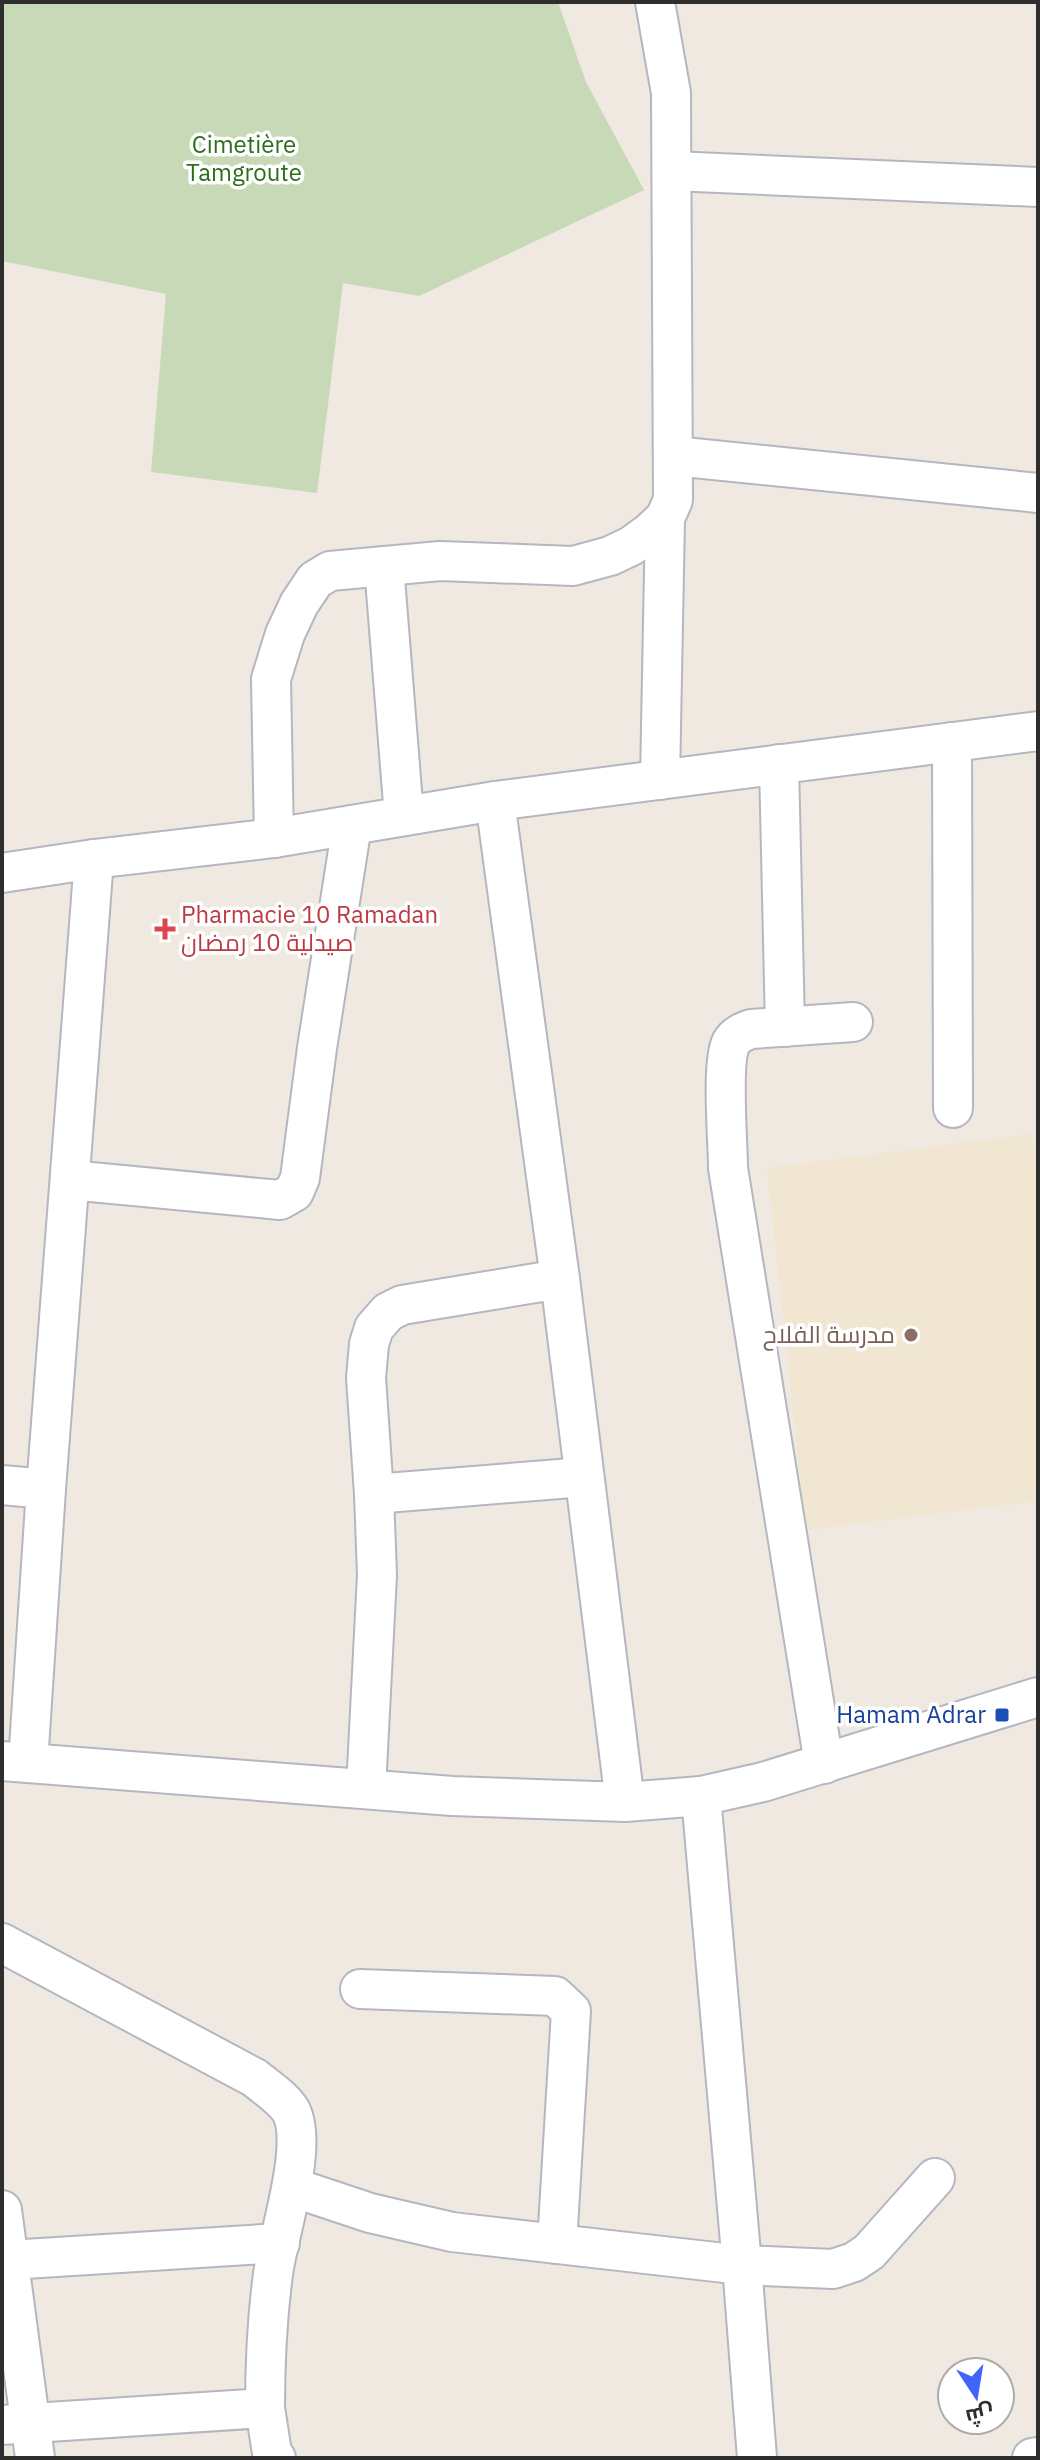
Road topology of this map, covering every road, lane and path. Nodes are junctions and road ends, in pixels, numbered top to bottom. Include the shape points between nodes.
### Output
1 (655, 2) edge
2 (673, 171) junction
3 (1038, 187) edge
4 (674, 456) junction
5 (1038, 493) edge
6 (665, 518) junction
7 (384, 566) junction
8 (1038, 731) edge
9 (952, 742) junction
10 (779, 764) junction
11 (660, 780) junction
12 (495, 801) junction
13 (404, 816) junction
14 (352, 825) junction
15 (274, 838) junction
16 (94, 859) junction
17 (2, 873) edge
18 (853, 1022) dead end
19 (785, 1027) junction
20 (953, 1108) dead end
21 (70, 1180) junction
22 (560, 1279) junction
23 (584, 1477) junction
24 (2, 1485) edge
25 (46, 1489) junction
26 (374, 1494) junction
27 (1038, 1697) edge
28 (15, 1762) edge
29 (824, 1764) junction
30 (366, 1789) junction
31 (701, 1796) junction
32 (625, 1802) junction
33 (2, 1943) edge
34 (360, 1989) dead end
35 (935, 2178) dead end
36 (292, 2187) junction
37 (2, 2210) edge
38 (280, 2243) junction
39 (557, 2244) junction
40 (9, 2260) junction
41 (742, 2265) junction
42 (265, 2408) junction
43 (22, 2435) edge
44 (276, 2458) edge
45 (757, 2458) edge

1 - 2 street via 671,93
2 - 3 street
2 - 4 street
4 - 5 street
4 - 6 street via 673,500
6 - 7 street via 631,546 573,566 440,561
6 - 11 street
7 - 13 street
7 - 15 street via 330,571 315,580 285,634 271,679
8 - 9 street
9 - 10 street
9 - 20 street
10 - 11 street
10 - 19 street
11 - 12 street
12 - 13 street
12 - 22 street
13 - 14 street
14 - 15 street
14 - 21 street via 294,1192 280,1200
15 - 16 street
16 - 17 street
16 - 21 street
18 - 19 street
19 - 29 street via 751,1029 730,1045 728,1168
21 - 25 street
22 - 23 street
22 - 26 street via 402,1305 374,1328 366,1378
23 - 26 street
23 - 32 street
24 - 25 street
25 - 28 street
26 - 30 street via 377,1575
27 - 29 street
28 - 30 street
29 - 31 street
30 - 32 street
31 - 32 street
31 - 41 street
33 - 36 street via 255,2078 277,2096 291,2112 296,2130
34 - 39 street via 555,1996 571,2011
35 - 41 street via 854,2262 833,2269
36 - 38 street
36 - 39 street via 452,2232
37 - 40 street
38 - 40 street
38 - 42 street via 273,2271
39 - 41 street
40 - 43 street
41 - 45 street
42 - 43 street
42 - 44 street

